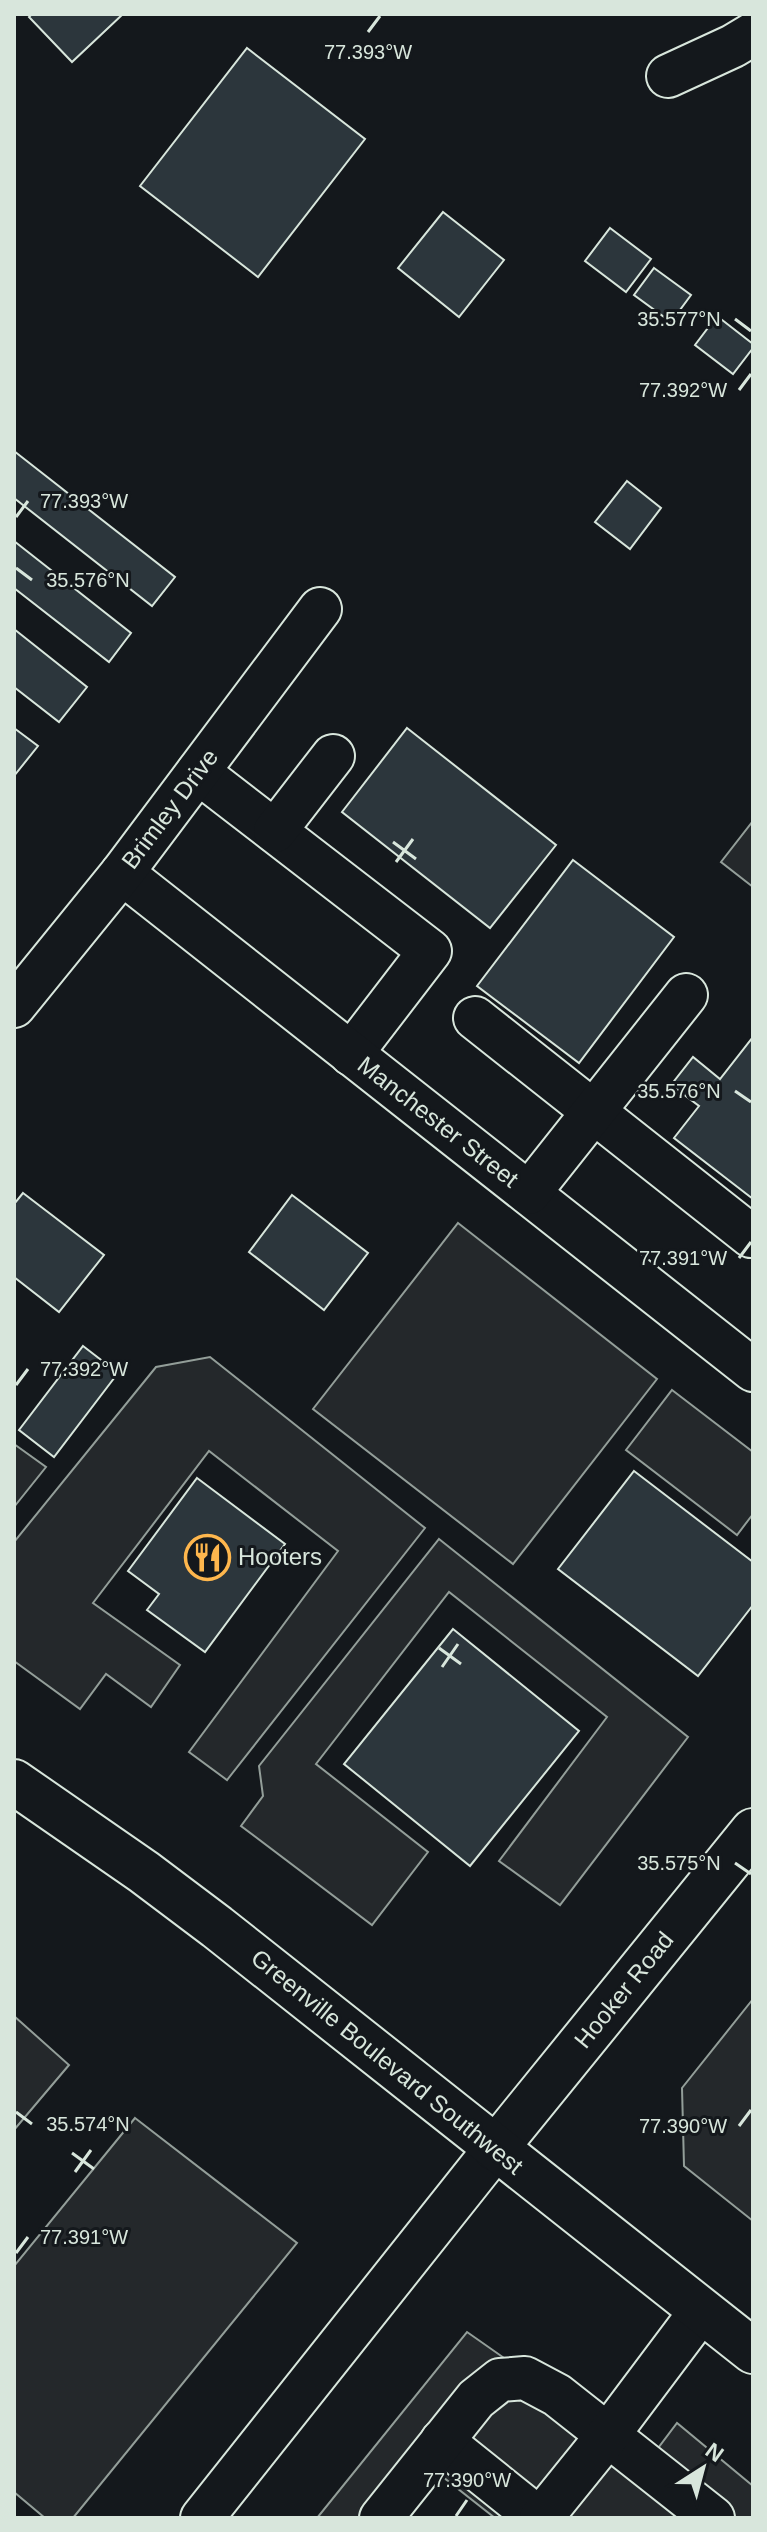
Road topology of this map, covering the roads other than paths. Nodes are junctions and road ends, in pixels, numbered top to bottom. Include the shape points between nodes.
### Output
1 (753, 34) edge
2 (668, 76) dead end
3 (320, 609) dead end
4 (333, 756) dead end
5 (198, 772) junction
6 (275, 831) junction
7 (122, 873) junction
8 (686, 995) dead end
9 (14, 1006) edge
10 (475, 1018) dead end
11 (351, 1054) junction
12 (594, 1112) junction
13 (529, 1193) junction
14 (751, 1236) dead end
15 (753, 1370) edge
16 (14, 1782) edge
17 (753, 1831) edge
18 (495, 2149) junction
19 (701, 2311) junction
20 (753, 2351) edge
21 (608, 2435) junction
22 (442, 2441) junction
23 (202, 2518) edge
24 (381, 2518) edge
25 (540, 2518) edge
26 (713, 2518) edge

1 - 2 street
3 - 5 street, Brimley Drive
4 - 6 street
5 - 6 street
5 - 7 street, Brimley Drive
6 - 11 street via 430,951
7 - 9 street, Brimley Drive
7 - 11 street, Manchester Street
8 - 12 street
10 - 12 street
11 - 13 street, Manchester Street
12 - 13 street
12 - 14 street
13 - 15 street, Manchester Street
16 - 18 main road, Greenville Boulevard Southwest via 217,1927
17 - 18 main road, Hooker Road
18 - 19 main road, Greenville Boulevard Southwest
18 - 23 street
19 - 20 main road, Greenville Boulevard Southwest
19 - 21 street
21 - 22 street via 557,2395 525,2378 500,2380 476,2399
21 - 25 street
21 - 26 street
22 - 24 street
22 - 25 street

